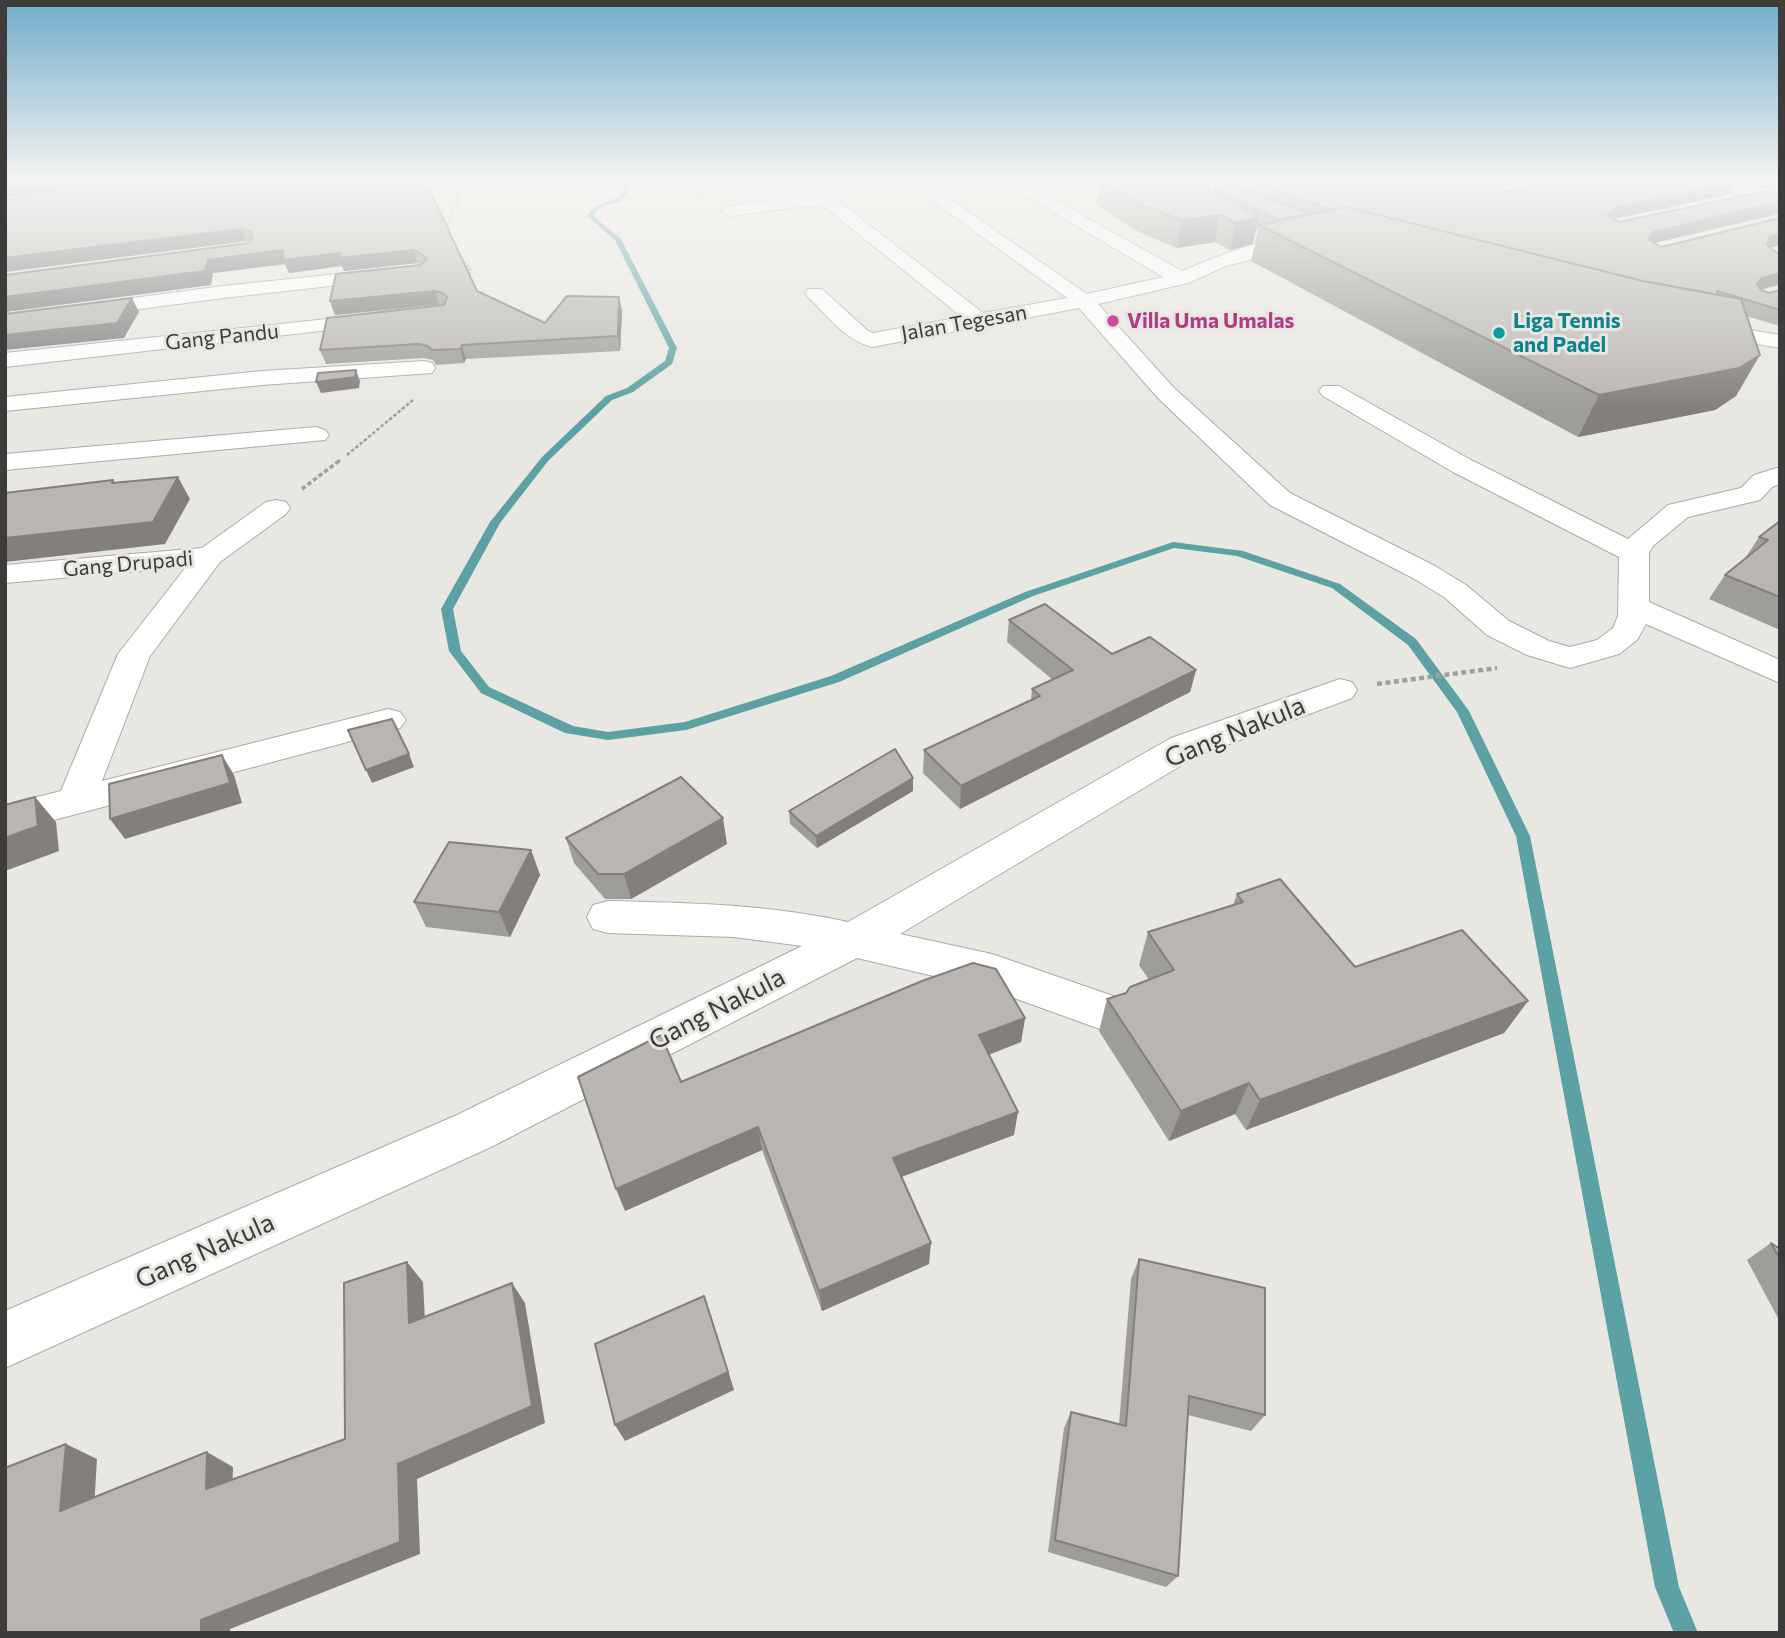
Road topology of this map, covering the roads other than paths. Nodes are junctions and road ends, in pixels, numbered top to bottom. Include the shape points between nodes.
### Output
1 (898, 256) edge
2 (1019, 256) edge
3 (1140, 256) edge
4 (1238, 256) edge
5 (404, 273) edge
6 (1181, 279) junction
7 (815, 293) dead end
8 (1084, 301) junction
9 (397, 318) edge
10 (5, 321) edge
11 (980, 321) junction
12 (1686, 325) edge
13 (1780, 342) edge
14 (5, 360) edge
15 (424, 368) dead end
16 (1331, 391) dead end
17 (5, 404) edge
18 (243, 409) junction
19 (1416, 427) dead end
20 (316, 435) dead end
21 (5, 462) edge
22 (1780, 475) edge
23 (276, 508) dead end
24 (1637, 547) junction
25 (210, 556) junction
26 (5, 575) edge
27 (1634, 607) junction
28 (1780, 673) edge
29 (1340, 690) dead end
30 (388, 720) edge
31 (76, 802) junction
32 (5, 819) edge
33 (608, 917) dead end
34 (852, 941) junction
35 (1100, 1010) dead end
36 (5, 1340) edge

1 - 11 street
2 - 8 street
3 - 6 street
4 - 6 street, Jalan Tegesan
5 - 10 street
6 - 8 street, Jalan Tegesan
7 - 11 street, Jalan Tegesan via 860,336 872,340
8 - 11 street, Jalan Tegesan
8 - 27 street via 1166,393 1280,499 1424,572 1517,640 1570,659 1608,647 1626,633
9 - 14 street, Gang Pandu
12 - 13 street
15 - 18 street
16 - 24 street via 1462,466
17 - 18 street
18 - 20 street
18 - 21 street
19 - 24 street
22 - 24 street via 1763,481 1750,494 1678,511
23 - 25 street, Gang Drupadi
24 - 27 street
25 - 26 street, Gang Drupadi
25 - 31 street via 134,654
27 - 28 street
29 - 34 street, Gang Nakula via 1184,747
30 - 31 street
31 - 32 street
33 - 34 street via 734,920
34 - 35 street via 992,972
34 - 36 street, Gang Nakula via 474,1131

